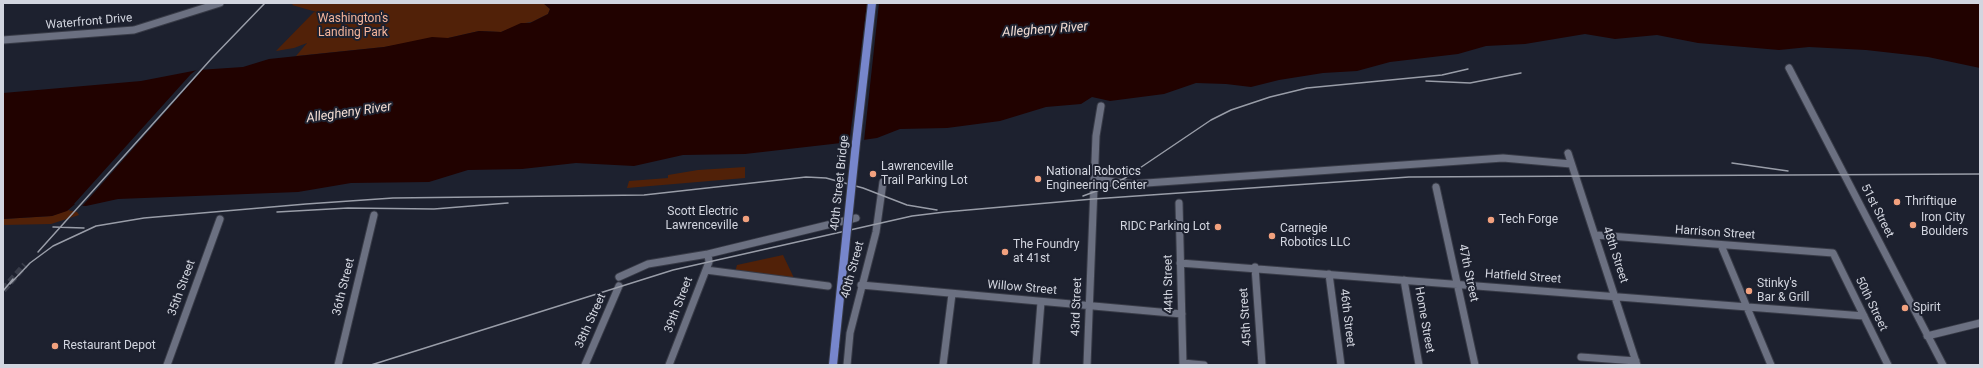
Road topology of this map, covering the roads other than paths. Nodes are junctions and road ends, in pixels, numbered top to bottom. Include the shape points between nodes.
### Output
1 (220, 3) edge
2 (872, 3) edge
3 (3, 40) edge
4 (1789, 68) dead end
5 (1101, 106) dead end
6 (1568, 153) dead end
7 (1571, 164) junction
8 (1094, 179) junction
9 (883, 182) dead end
10 (1436, 187) dead end
11 (1179, 203) dead end
12 (374, 215) dead end
13 (856, 218) dead end
14 (220, 219) dead end
15 (1596, 235) junction
16 (1721, 244) junction
17 (1833, 253) joint
18 (708, 254) junction
19 (1180, 263) junction
20 (1255, 267) junction
21 (706, 270) junction
22 (1329, 274) junction
23 (619, 277) dead end
24 (1404, 280) junction
25 (1458, 284) junction
26 (861, 285) junction
27 (619, 286) dead end
28 (828, 286) dead end
29 (952, 294) junction
30 (1615, 296) junction
31 (1041, 302) junction
32 (1090, 306) junction
33 (1748, 307) junction
34 (1182, 314) junction
35 (1864, 316) junction
36 (1980, 323) edge
37 (1927, 336) junction
38 (1581, 357) dead end
39 (1636, 363) edge
40 (1183, 364) edge
41 (167, 365) edge
42 (338, 365) edge
43 (584, 365) edge
44 (669, 365) edge
45 (833, 365) edge
46 (847, 365) edge
47 (943, 365) edge
48 (1036, 365) edge
49 (1087, 365) edge
50 (1204, 365) edge
51 (1262, 365) edge
52 (1341, 365) edge
53 (1419, 365) edge
54 (1475, 365) edge
55 (1771, 365) edge
56 (1888, 365) edge
57 (1942, 365) edge

1 - 3 street, Waterfront Drive via 134,30
2 - 45 main road, 40th Street Bridge, bridge
4 - 37 street, 51st Street
5 - 8 street, 43rd Street via 1096,136
6 - 7 street, 48th Street
7 - 8 street via 1496,158 1132,184
7 - 15 street, 48th Street
8 - 32 street, 43rd Street
9 - 26 street, 40th Street via 876,232
10 - 25 street, 47th Street
11 - 19 street, 44th Street
12 - 42 street, 36th Street
13 - 18 street
14 - 41 street, 35th Street
15 - 16 street, Harrison Street
15 - 30 street, 48th Street
16 - 17 street, Harrison Street
16 - 33 street
17 - 35 street, 50th Street
18 - 21 street, 39th Street
18 - 23 street via 648,264
19 - 20 street, Hatfield Street
19 - 34 street, 44th Street
20 - 22 street, Hatfield Street
20 - 51 street, 45th Street
21 - 28 street
21 - 44 street, 39th Street
22 - 24 street, Hatfield Street
22 - 52 street, 46th Street
24 - 25 street, Hatfield Street
24 - 53 street, Home Street
25 - 30 street, Hatfield Street
25 - 54 street, 47th Street
26 - 29 street, Willow Street
26 - 46 street, 40th Street via 850,333
27 - 43 street, 38th Street
29 - 31 street, Willow Street
29 - 47 street
30 - 33 street, Hatfield Street
30 - 39 street, 48th Street
31 - 32 street, Willow Street
31 - 48 street
32 - 34 street, Willow Street
32 - 49 street, 43rd Street
33 - 35 street, Hatfield Street
33 - 55 street
34 - 40 street, 44th Street
35 - 56 street, 50th Street
36 - 37 street
37 - 57 street, 51st Street
38 - 39 street
40 - 50 street

